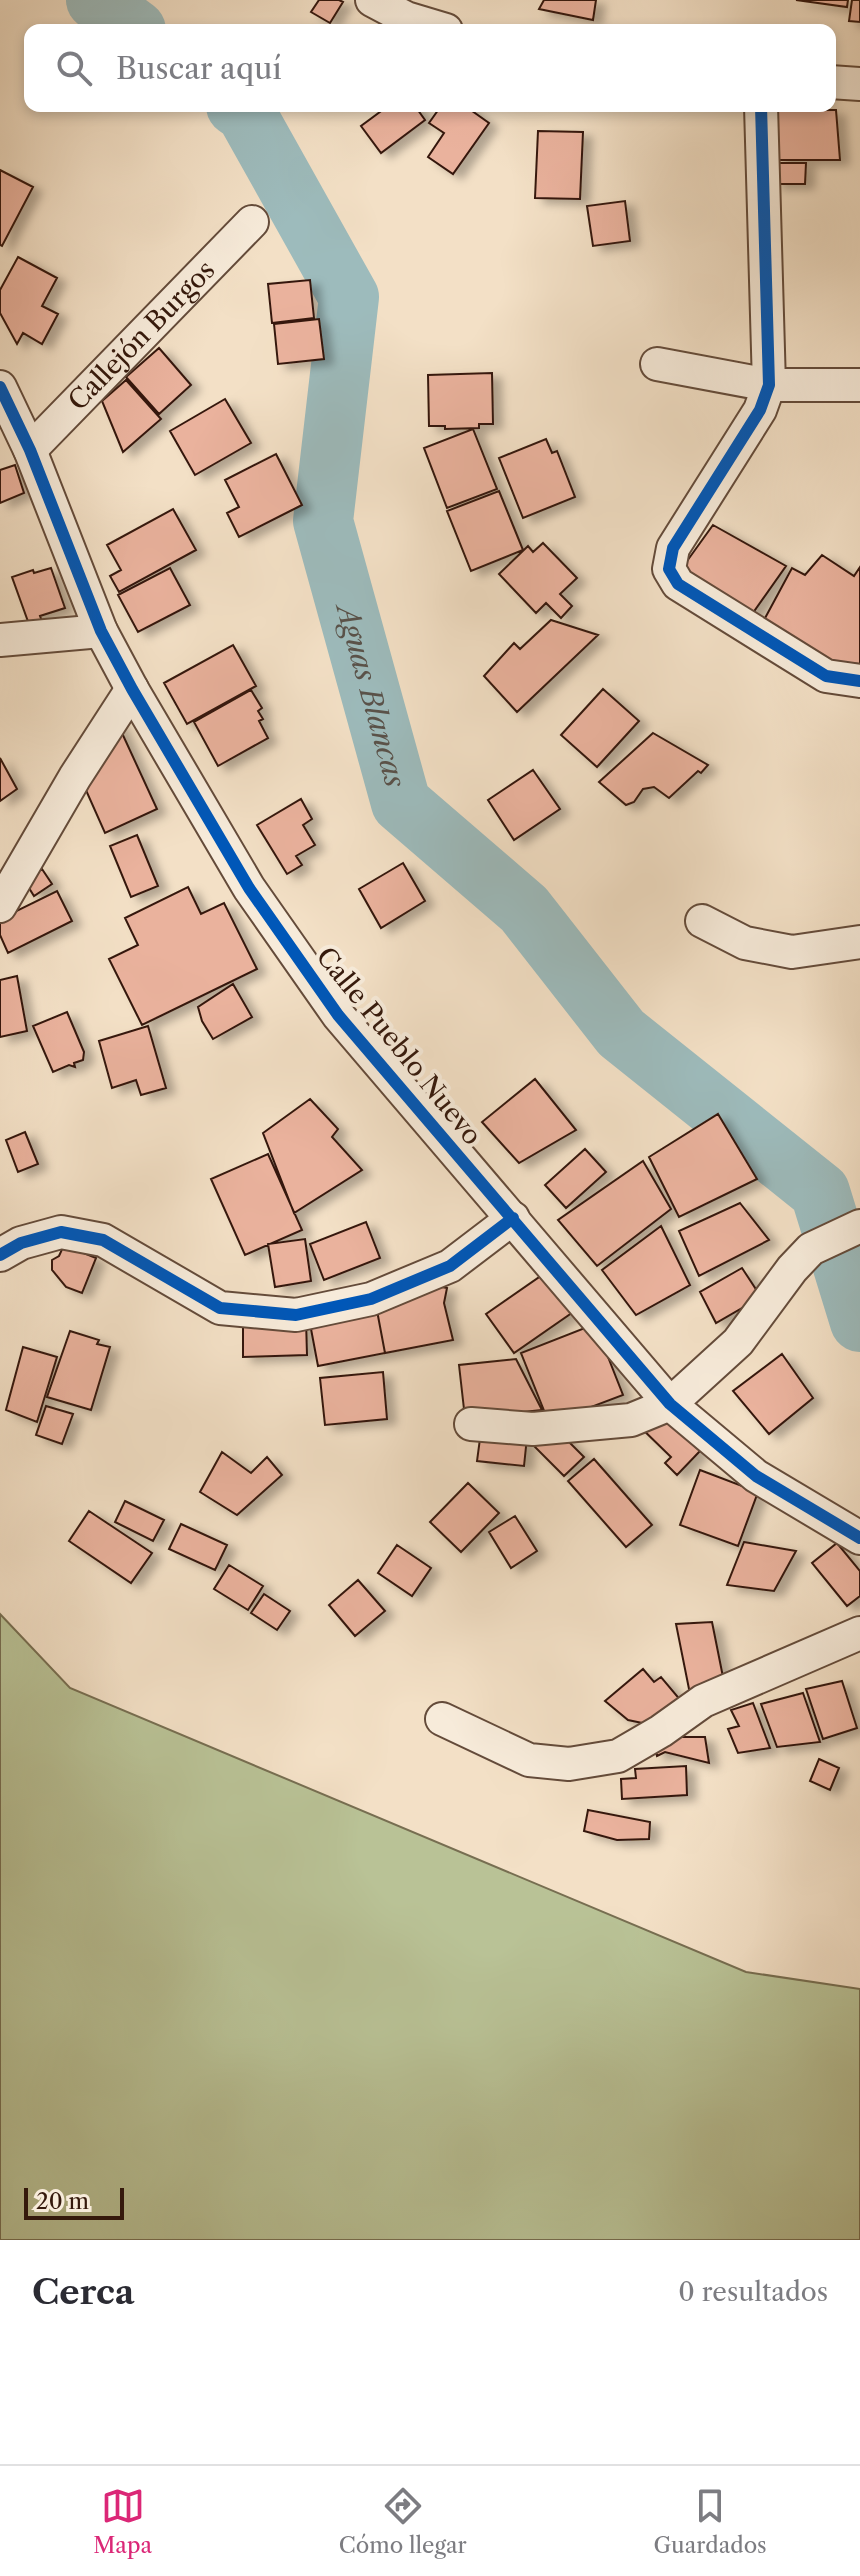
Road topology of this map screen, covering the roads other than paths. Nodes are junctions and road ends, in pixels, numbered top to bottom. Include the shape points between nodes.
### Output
1 (372, 0) edge
2 (426, 24) edge
3 (836, 82) edge
4 (860, 84) edge
5 (761, 112) edge
6 (252, 222) dead end
7 (657, 364) dead end
8 (769, 385) junction
9 (860, 385) edge
10 (1, 391) edge
11 (30, 450) junction
12 (101, 631) junction
13 (0, 640) edge
14 (860, 681) edge
15 (132, 689) junction
16 (0, 906) edge
17 (702, 921) dead end
18 (860, 942) edge
19 (513, 1218) junction
20 (860, 1226) edge
21 (0, 1255) edge
22 (670, 1404) junction
23 (471, 1424) dead end
24 (860, 1538) edge
25 (860, 1633) edge
26 (442, 1719) dead end

1 - 2 street
3 - 4 street
5 - 8 street
6 - 11 street, Callejón Burgos
7 - 8 street
8 - 9 street
8 - 14 street via 760,410 673,548 669,569 678,584 826,676
10 - 11 street, Calle Pueblo Nuevo
11 - 12 street, Calle Pueblo Nuevo
12 - 13 street
12 - 15 street, Calle Pueblo Nuevo
15 - 16 street
15 - 19 street, Calle Pueblo Nuevo via 249,888 338,1015
17 - 18 street via 745,943 792,952
19 - 21 street via 450,1266 371,1299 296,1315 220,1308 103,1240 61,1232
19 - 22 street, Calle Pueblo Nuevo
20 - 22 street via 811,1249 738,1342
22 - 23 street via 631,1420 533,1429
22 - 24 street, Calle Pueblo Nuevo via 756,1476
25 - 26 street via 703,1701 618,1756 569,1764 529,1760

